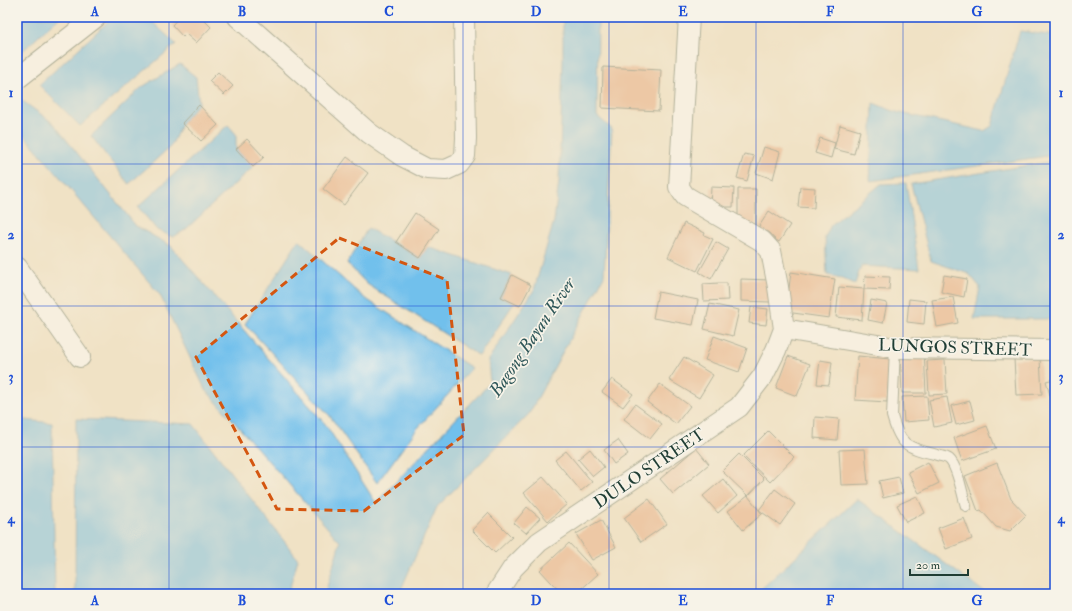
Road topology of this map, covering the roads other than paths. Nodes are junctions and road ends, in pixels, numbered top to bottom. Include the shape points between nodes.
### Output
1 (96, 17) edge
2 (238, 17) edge
3 (464, 17) edge
4 (689, 17) edge
5 (17, 79) edge
6 (17, 267) edge
7 (784, 329) junction
8 (895, 348) junction
9 (1055, 350) edge
10 (80, 356) dead end
11 (966, 506) dead end
12 (496, 594) edge

1 - 5 street
2 - 3 street via 369,133 402,156 427,169 446,170 459,164 464,156
4 - 7 street via 679,187 685,196 762,241 771,251
6 - 10 street
7 - 8 street, LUNGOS STREET
7 - 12 street, DULO STREET via 763,376 740,407 539,542 513,568
8 - 9 street, LUNGOS STREET
8 - 11 lane via 892,416 894,425 903,442 912,449 948,459 955,467

